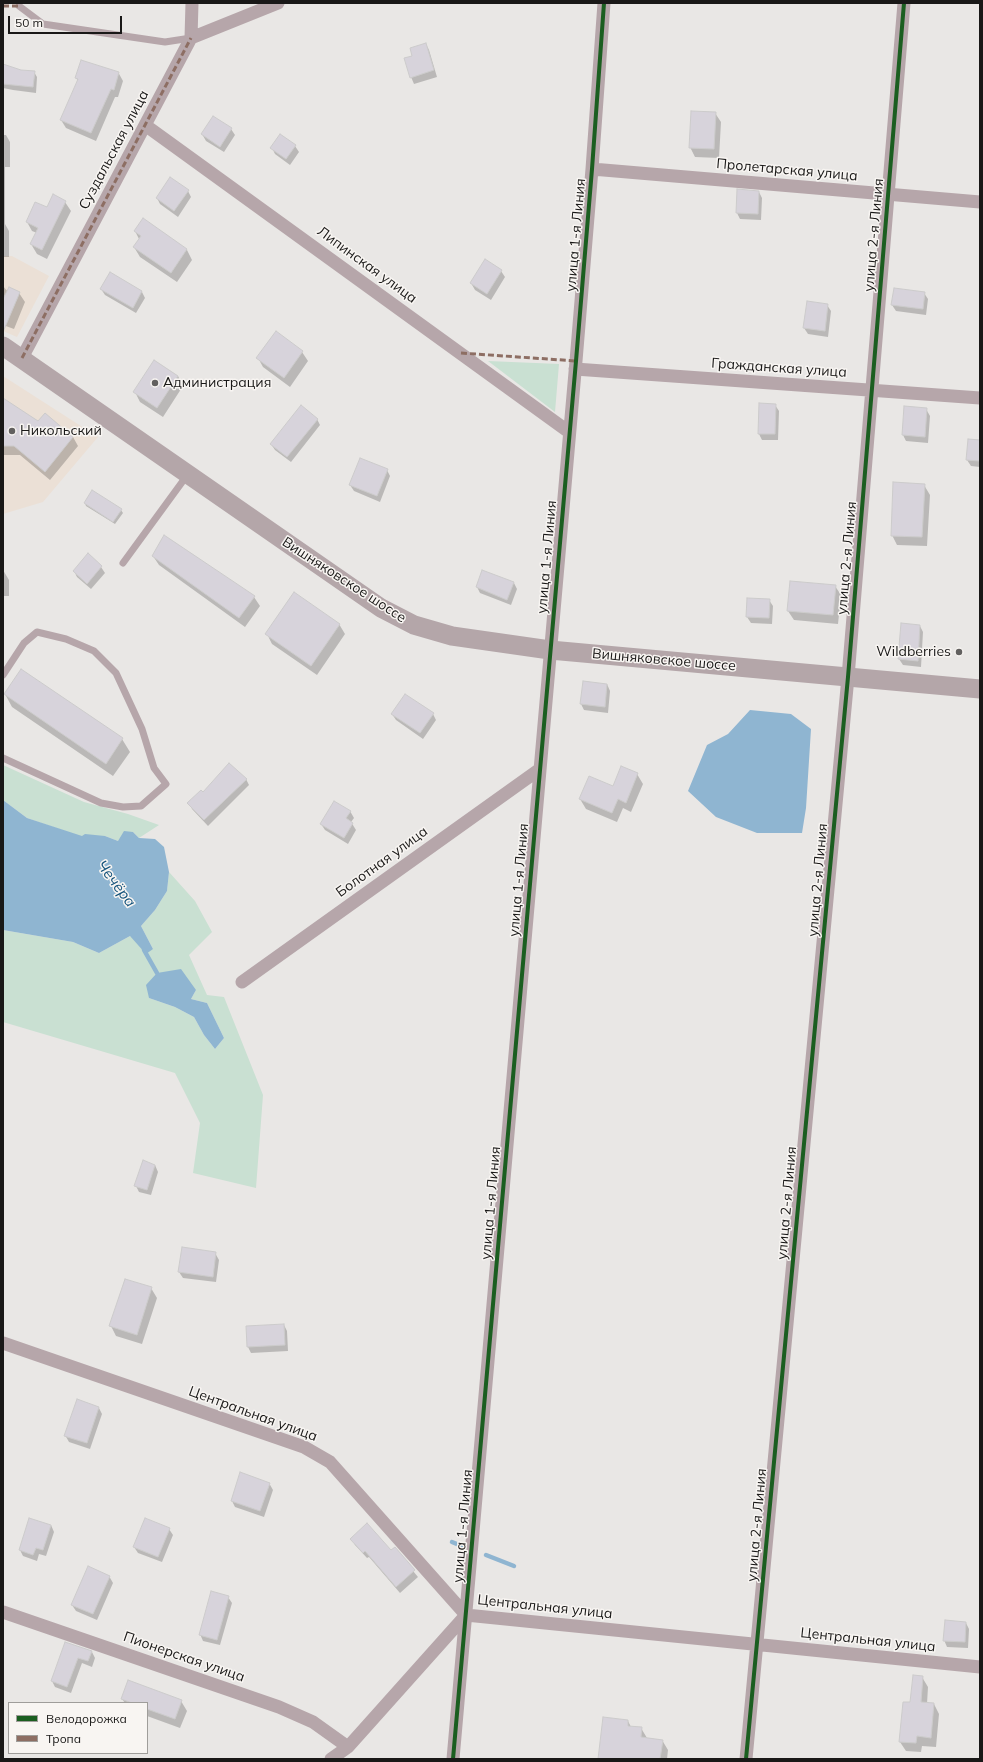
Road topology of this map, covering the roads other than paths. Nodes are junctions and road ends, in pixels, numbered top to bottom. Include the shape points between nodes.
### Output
1 (192, 3) edge
2 (278, 3) edge
3 (604, 3) edge
4 (904, 3) edge
5 (19, 6) dead end
6 (191, 38) junction
7 (146, 125) junction
8 (592, 169) junction
9 (888, 194) junction
10 (980, 202) edge
11 (3, 346) edge
12 (22, 358) junction
13 (575, 369) junction
14 (872, 390) junction
15 (980, 398) edge
16 (569, 432) junction
17 (188, 474) junction
18 (123, 563) dead end
19 (550, 650) junction
20 (3, 675) edge
21 (848, 677) junction
22 (980, 689) edge
23 (3, 758) edge
24 (540, 769) junction
25 (242, 982) dead end
26 (3, 1343) edge
27 (3, 1612) edge
28 (466, 1615) junction
29 (757, 1644) junction
30 (980, 1667) edge
31 (348, 1747) junction
32 (331, 1759) edge
33 (453, 1759) edge
34 (746, 1759) edge

1 - 6 street
2 - 6 street
3 - 8 street, улица 1-я Линия
4 - 9 street, улица 2-я Линия
5 - 6 lane via 43,24 165,42
6 - 7 street, Суздальская улица
7 - 12 street, Суздальская улица
7 - 16 street, Липинская улица
8 - 9 street, Пролетарская улица
8 - 13 street, улица 1-я Линия
9 - 10 street, Пролетарская улица
9 - 14 street, улица 2-я Линия
11 - 12 street, Вишняковское шоссе
12 - 17 street, Вишняковское шоссе
13 - 14 street, Гражданская улица
13 - 16 street, улица 1-я Линия
14 - 15 street, Гражданская улица
14 - 21 street, улица 2-я Линия
16 - 19 street, улица 1-я Линия
17 - 18 lane
17 - 19 street, Вишняковское шоссе via 399,618 452,636
19 - 21 street, Вишняковское шоссе
19 - 24 street, улица 1-я Линия
20 - 23 lane via 24,643 37,632 66,639 94,652 116,673 142,729 154,768 166,784 141,806 123,808 101,803
21 - 22 street, Вишняковское шоссе
21 - 29 street, улица 2-я Линия
24 - 25 street, Болотная улица
24 - 28 street, улица 1-я Линия
26 - 28 street, Центральная улица via 304,1447 330,1462
27 - 31 street, Пионерская улица via 279,1707 313,1722
28 - 29 street, Центральная улица
28 - 31 street
28 - 33 street, улица 1-я Линия
29 - 30 street, Центральная улица
29 - 34 street, улица 2-я Линия
31 - 32 street

